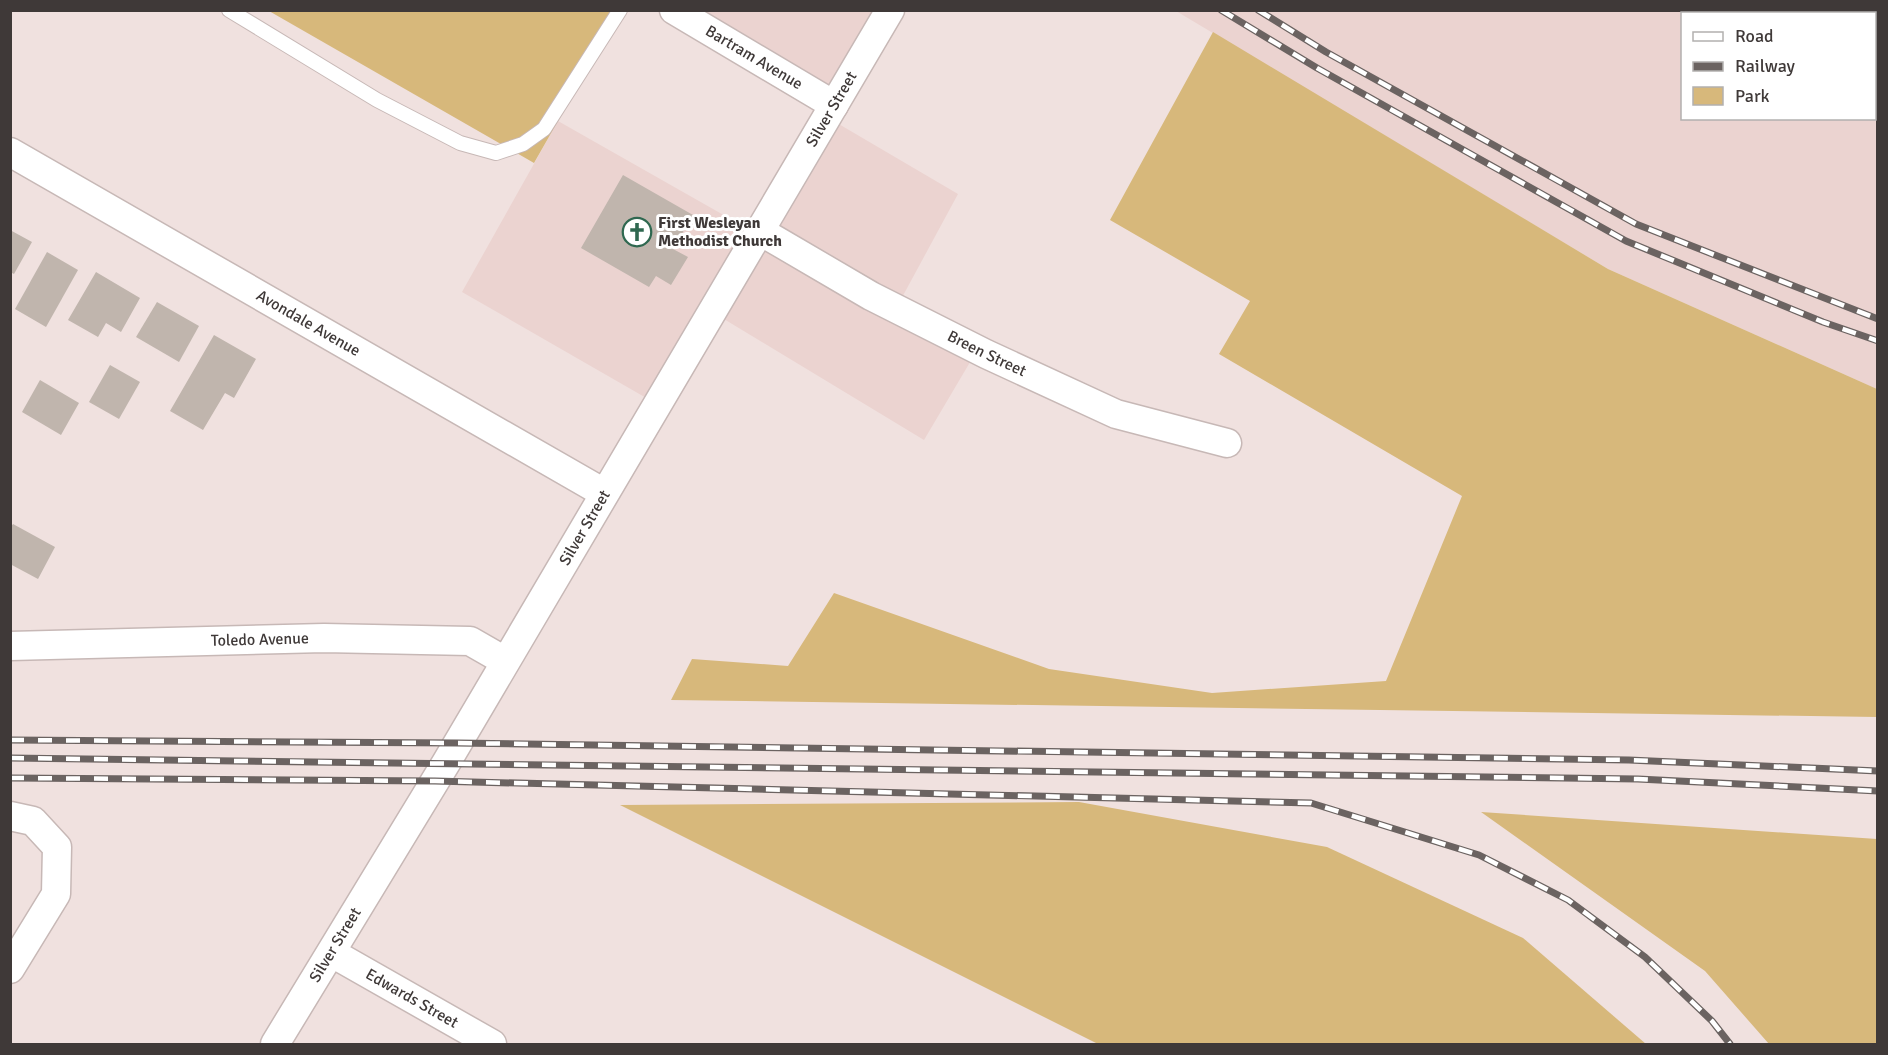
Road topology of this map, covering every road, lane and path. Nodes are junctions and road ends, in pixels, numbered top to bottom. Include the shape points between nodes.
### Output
1 (229, 10) edge
2 (620, 10) edge
3 (674, 10) edge
4 (890, 10) edge
5 (834, 105) junction
6 (10, 152) edge
7 (760, 231) junction
8 (1227, 443) dead end
9 (604, 493) junction
10 (10, 646) edge
11 (505, 662) junction
12 (10, 816) edge
13 (332, 953) junction
14 (10, 969) edge
15 (275, 1044) edge
16 (492, 1044) edge

1 - 2 lane via 377,100 460,143 496,153 524,144 544,129
3 - 5 street, Bartram Avenue
4 - 5 street, Silver Street
5 - 7 street, Silver Street
6 - 9 street, Avondale Avenue
7 - 8 street, Breen Street via 882,301 1116,414
7 - 9 street, Silver Street
9 - 11 street, Silver Street
10 - 11 street, Toledo Avenue via 324,638 470,641
11 - 13 street, Silver Street
12 - 14 street via 33,821 57,847 56,894
13 - 15 street, Silver Street
13 - 16 street, Edwards Street

